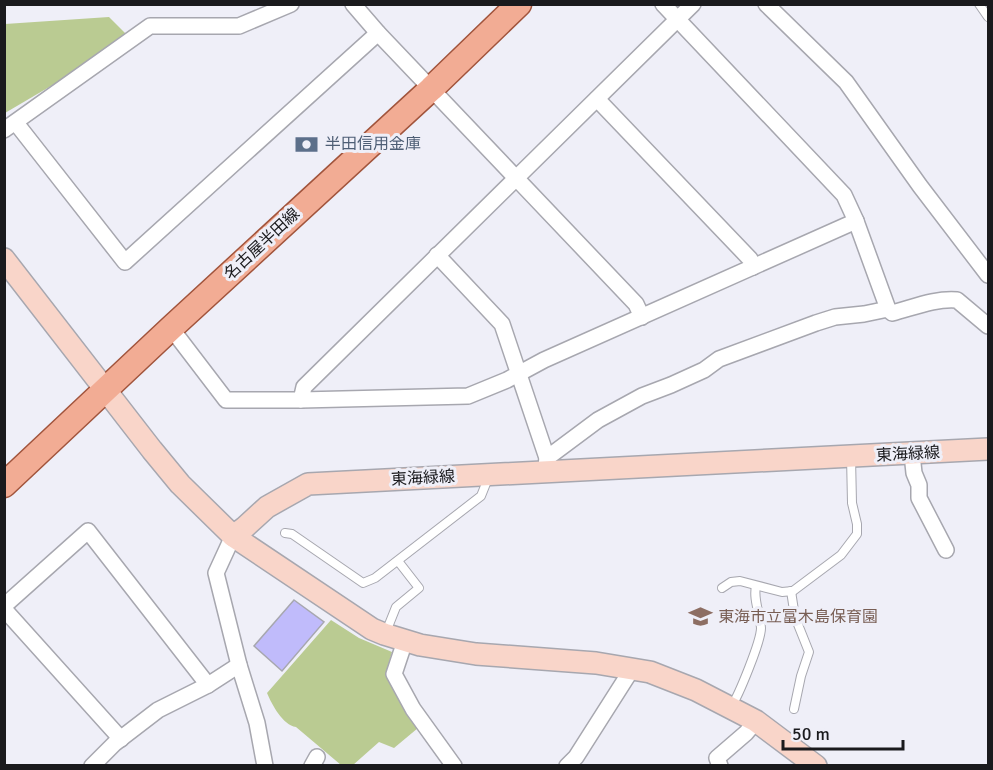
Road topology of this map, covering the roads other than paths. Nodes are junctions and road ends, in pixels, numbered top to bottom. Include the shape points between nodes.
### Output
1 (291, 4) edge
2 (353, 4) edge
3 (519, 4) edge
4 (663, 4) edge
5 (693, 4) edge
6 (766, 4) edge
7 (979, 4) edge
8 (988, 17) edge
9 (678, 19) junction
10 (378, 33) junction
11 (431, 89) junction
12 (597, 99) junction
13 (10, 126) edge
14 (516, 179) junction
15 (856, 221) junction
16 (437, 255) junction
17 (4, 259) edge
18 (753, 267) junction
19 (988, 275) edge
20 (888, 309) junction
21 (642, 317) junction
22 (988, 326) edge
23 (171, 328) junction
24 (519, 373) junction
25 (106, 389) junction
26 (301, 400) junction
27 (988, 450) edge
28 (912, 454) junction
29 (851, 457) junction
30 (546, 465) junction
31 (490, 475) junction
32 (4, 485) edge
33 (285, 533) dead end
34 (233, 536) junction
35 (946, 550) dead end
36 (398, 561) junction
37 (756, 585) junction
38 (722, 588) dead end
39 (791, 591) junction
40 (4, 607) edge
41 (384, 634) junction
42 (405, 641) junction
43 (239, 664) junction
44 (632, 669) junction
45 (208, 685) junction
46 (730, 709) junction
47 (794, 709) dead end
48 (756, 721) junction
49 (121, 739) junction
50 (576, 763) edge
51 (92, 765) edge
52 (265, 765) edge
53 (454, 765) edge
54 (720, 765) edge
55 (816, 765) edge

1 - 13 street via 238,26 150,26
2 - 10 street
3 - 11 main road, 名古屋半田線
4 - 9 street
5 - 9 street
6 - 19 street via 846,82
7 - 8 lane
9 - 12 street
9 - 15 street via 844,195
10 - 11 street
10 - 13 street via 125,262
11 - 14 street
11 - 23 main road, 名古屋半田線
12 - 14 street
12 - 18 street via 750,259
14 - 16 street
14 - 21 street via 636,304
15 - 18 street
15 - 20 street
16 - 24 street via 502,324
16 - 26 street via 304,387
17 - 25 main road
18 - 21 street
20 - 22 street via 892,313 957,300
20 - 30 street via 835,317 719,359 704,370 598,420
21 - 24 street
23 - 25 main road, 名古屋半田線
23 - 26 street via 226,400
24 - 26 street via 468,396
24 - 30 street
25 - 32 main road, 名古屋半田線
25 - 34 main road via 180,484
27 - 28 main road, 東海緑線
28 - 29 main road, 東海緑線
28 - 35 street via 919,498
29 - 30 main road, 東海緑線
29 - 39 lane via 857,534 841,555
30 - 31 main road, 東海緑線
31 - 34 main road, 東海緑線 via 308,484 267,507
31 - 36 lane via 481,496
33 - 36 lane via 363,583
34 - 41 main road
34 - 43 street via 216,573
36 - 41 lane via 419,588 396,607
37 - 38 lane via 740,581
37 - 39 lane
37 - 46 lane via 761,632
39 - 47 lane via 795,617 809,652
40 - 45 street via 88,531
40 - 49 street
41 - 42 main road
42 - 44 main road via 476,654
42 - 53 street via 394,674 413,709
43 - 45 street
43 - 52 street
44 - 46 main road via 696,690
44 - 50 street
45 - 49 street via 158,710
46 - 48 main road
48 - 54 street via 717,758
48 - 55 main road
49 - 51 street

